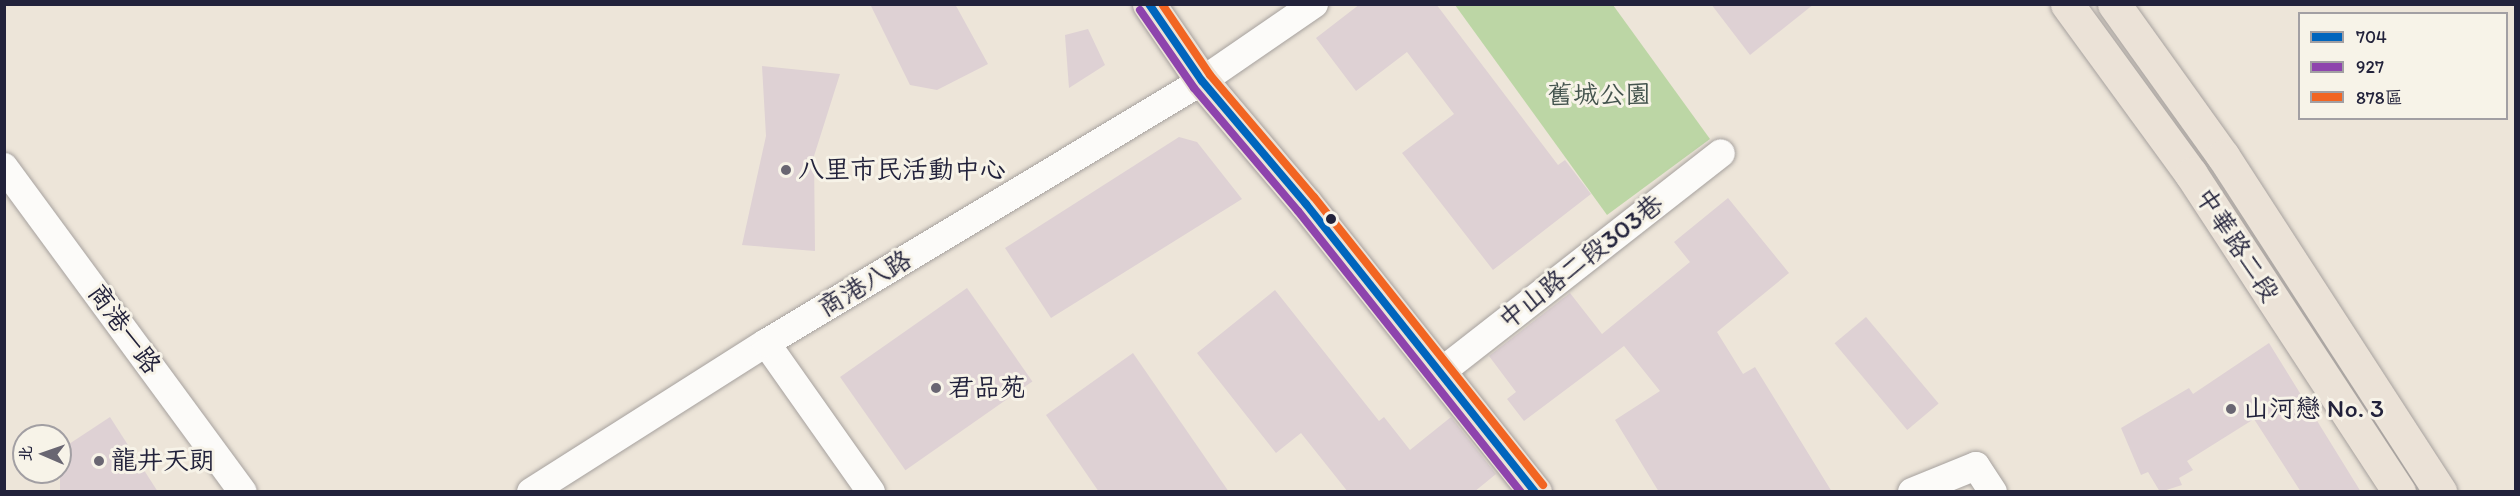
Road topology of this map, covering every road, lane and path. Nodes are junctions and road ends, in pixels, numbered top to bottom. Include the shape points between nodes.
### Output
1 (1149, 4) edge
2 (1314, 4) edge
3 (2067, 4) edge
4 (2114, 4) edge
5 (1202, 81) junction
6 (1721, 153) dead end
7 (4, 167) edge
8 (766, 343) junction
9 (1441, 372) junction
10 (243, 492) edge
11 (531, 492) edge
12 (871, 492) edge
13 (1535, 492) edge
14 (1912, 492) edge
15 (1993, 492) edge
16 (2399, 492) edge
17 (2440, 492) edge

1 - 5 main road
2 - 5 street, 商港八路
3 - 16 main road, 中華路二段 via 2191,174
4 - 17 main road, 中華路二段 via 2223,156
5 - 8 street, 商港八路
5 - 9 main road
6 - 9 street, 中山路二段303巷
7 - 10 street, 商港一路
8 - 11 street, 商港八路
8 - 12 street
9 - 13 main road
14 - 15 street via 1976,466

